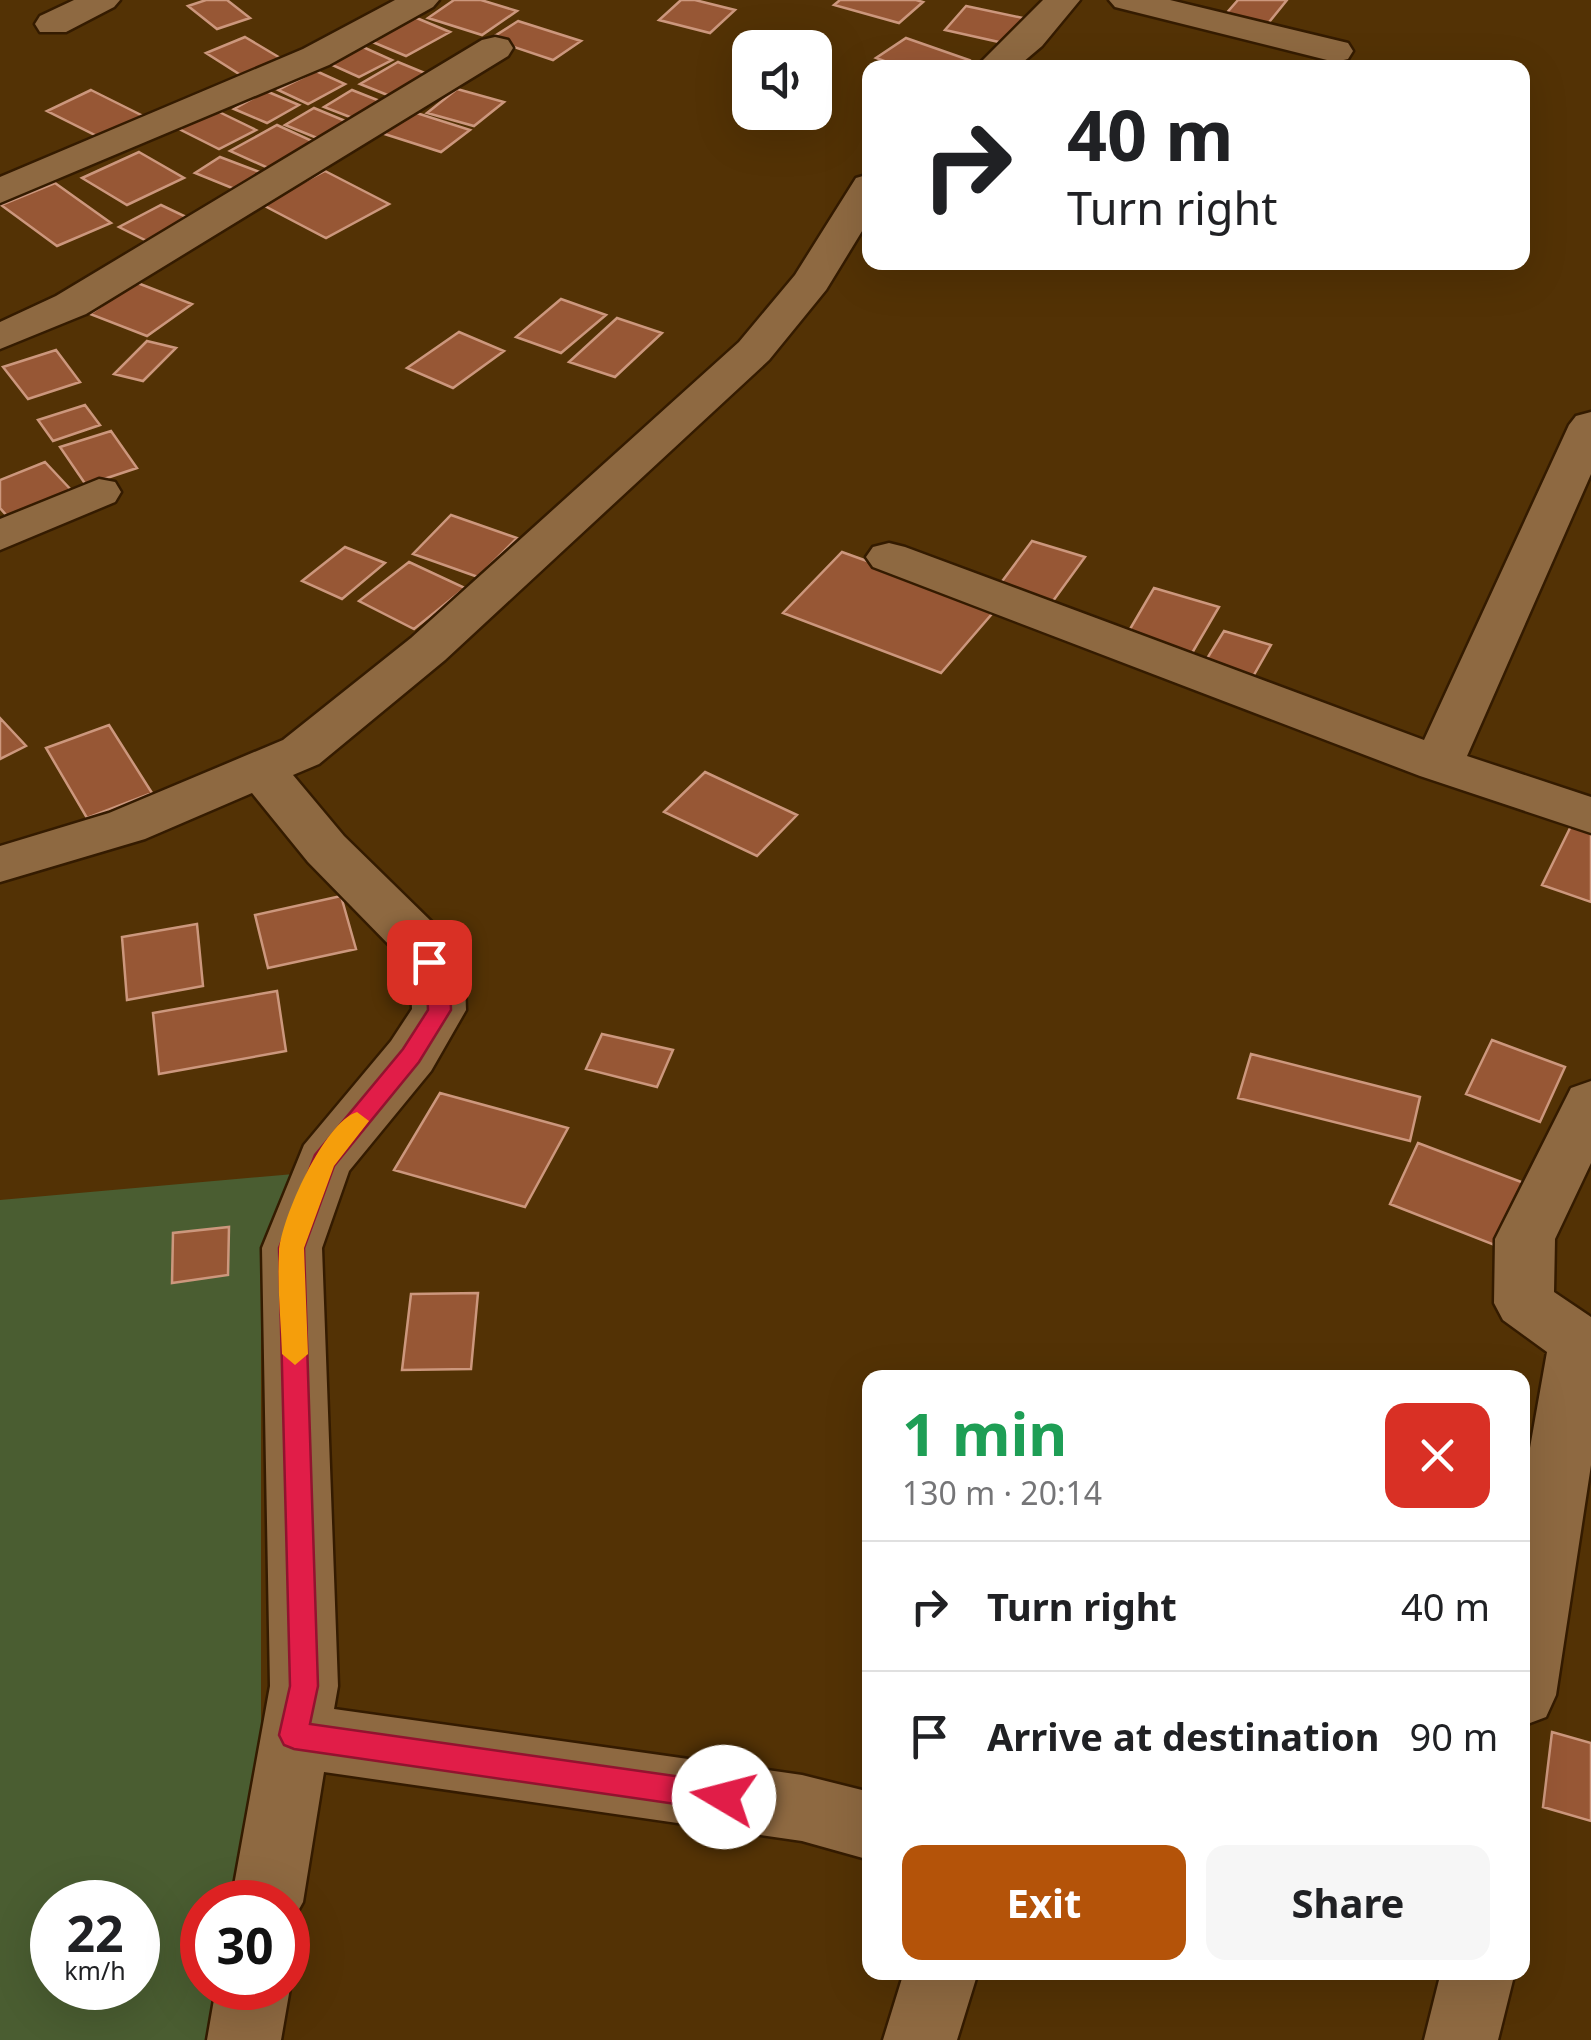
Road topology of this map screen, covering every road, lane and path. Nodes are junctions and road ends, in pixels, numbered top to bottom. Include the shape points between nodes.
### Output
1 (102, 0) edge
2 (421, 0) edge
3 (1062, 0) edge
4 (1127, 0) edge
5 (54, 24) dead end
6 (496, 48) dead end
7 (1335, 51) dead end
8 (1002, 60) edge
9 (0, 191) edge
10 (862, 199) edge
11 (0, 337) edge
12 (1591, 425) edge
13 (99, 492) dead end
14 (0, 536) edge
15 (889, 557) dead end
16 (1438, 764) junction
17 (262, 771) junction
18 (1591, 815) edge
19 (0, 864) edge
20 (1591, 1103) edge
21 (1585, 1344) edge
22 (1530, 1650) edge
23 (294, 1735) junction
24 (862, 1824) edge
25 (271, 1880) edge
26 (939, 1980) edge
27 (249, 2010) edge
28 (244, 2040) edge
29 (920, 2040) edge

1 - 5 street
2 - 9 street via 316,57
3 - 8 street
4 - 7 street
6 - 11 street via 71,305
10 - 17 street via 812,281 754,351 428,649 301,752
12 - 16 street
13 - 14 street
15 - 16 street
16 - 18 street
17 - 19 street via 127,826
17 - 23 street via 339,863 420,942 438,983 440,1010 324,1162 292,1248 304,1686
20 - 21 street via 1526,1239 1524,1304
21 - 22 street
23 - 24 street via 802,1808
23 - 25 street
26 - 29 street
27 - 28 street

